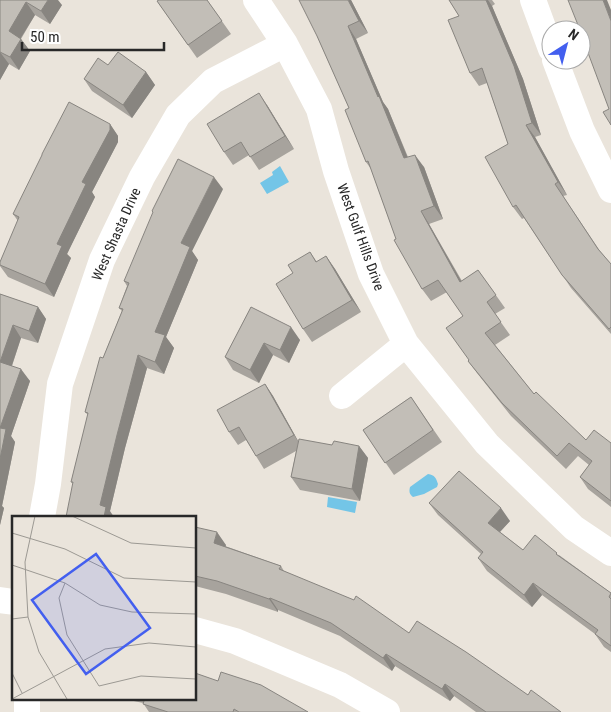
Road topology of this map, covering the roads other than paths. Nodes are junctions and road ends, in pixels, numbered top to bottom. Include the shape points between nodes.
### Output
1 (256, 0) edge
2 (533, 0) edge
3 (541, 22) edge
4 (285, 44) junction
5 (559, 70) edge
6 (611, 190) edge
7 (406, 344) junction
8 (342, 396) dead end
9 (42, 516) edge
10 (611, 554) edge
11 (196, 630) edge
12 (387, 712) edge

1 - 4 street, West Gulf Hills Drive
2 - 3 street
4 - 7 street, West Gulf Hills Drive via 319,108 336,171 371,274
4 - 9 street, West Shasta Drive via 213,81 178,115 142,177 102,260 60,384
5 - 6 street via 582,132
7 - 8 street
7 - 10 street, West Gulf Hills Drive via 487,444 574,528
11 - 12 street via 235,641 340,685

